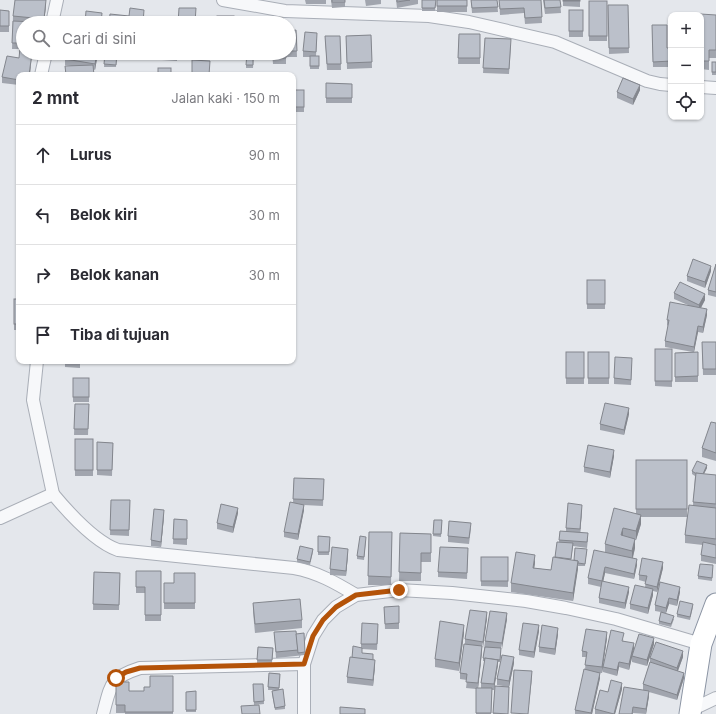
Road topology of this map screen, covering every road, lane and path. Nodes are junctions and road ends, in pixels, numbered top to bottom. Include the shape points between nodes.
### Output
1 (57, 0) edge
2 (223, 0) edge
3 (54, 16) edge
4 (44, 60) edge
5 (42, 72) edge
6 (668, 85) edge
7 (704, 87) edge
8 (716, 88) edge
9 (36, 364) edge
10 (53, 494) junction
11 (0, 518) edge
12 (356, 595) junction
13 (716, 604) edge
14 (701, 644) junction
15 (304, 664) junction
16 (716, 698) edge
17 (690, 712) edge
18 (103, 714) edge
19 (304, 714) edge

1 - 3 street
2 - 6 street via 285,11 430,16 469,22 554,42 647,81
4 - 5 street
7 - 8 street
9 - 10 street via 33,400
10 - 11 street
10 - 12 street via 64,508 92,533 118,550 294,568 333,581
12 - 14 street via 399,590 526,601 616,619
12 - 15 street via 336,607 323,620 313,636
13 - 14 highway
14 - 17 highway
15 - 18 street via 140,668 116,678 109,689
15 - 19 street
16 - 17 street

